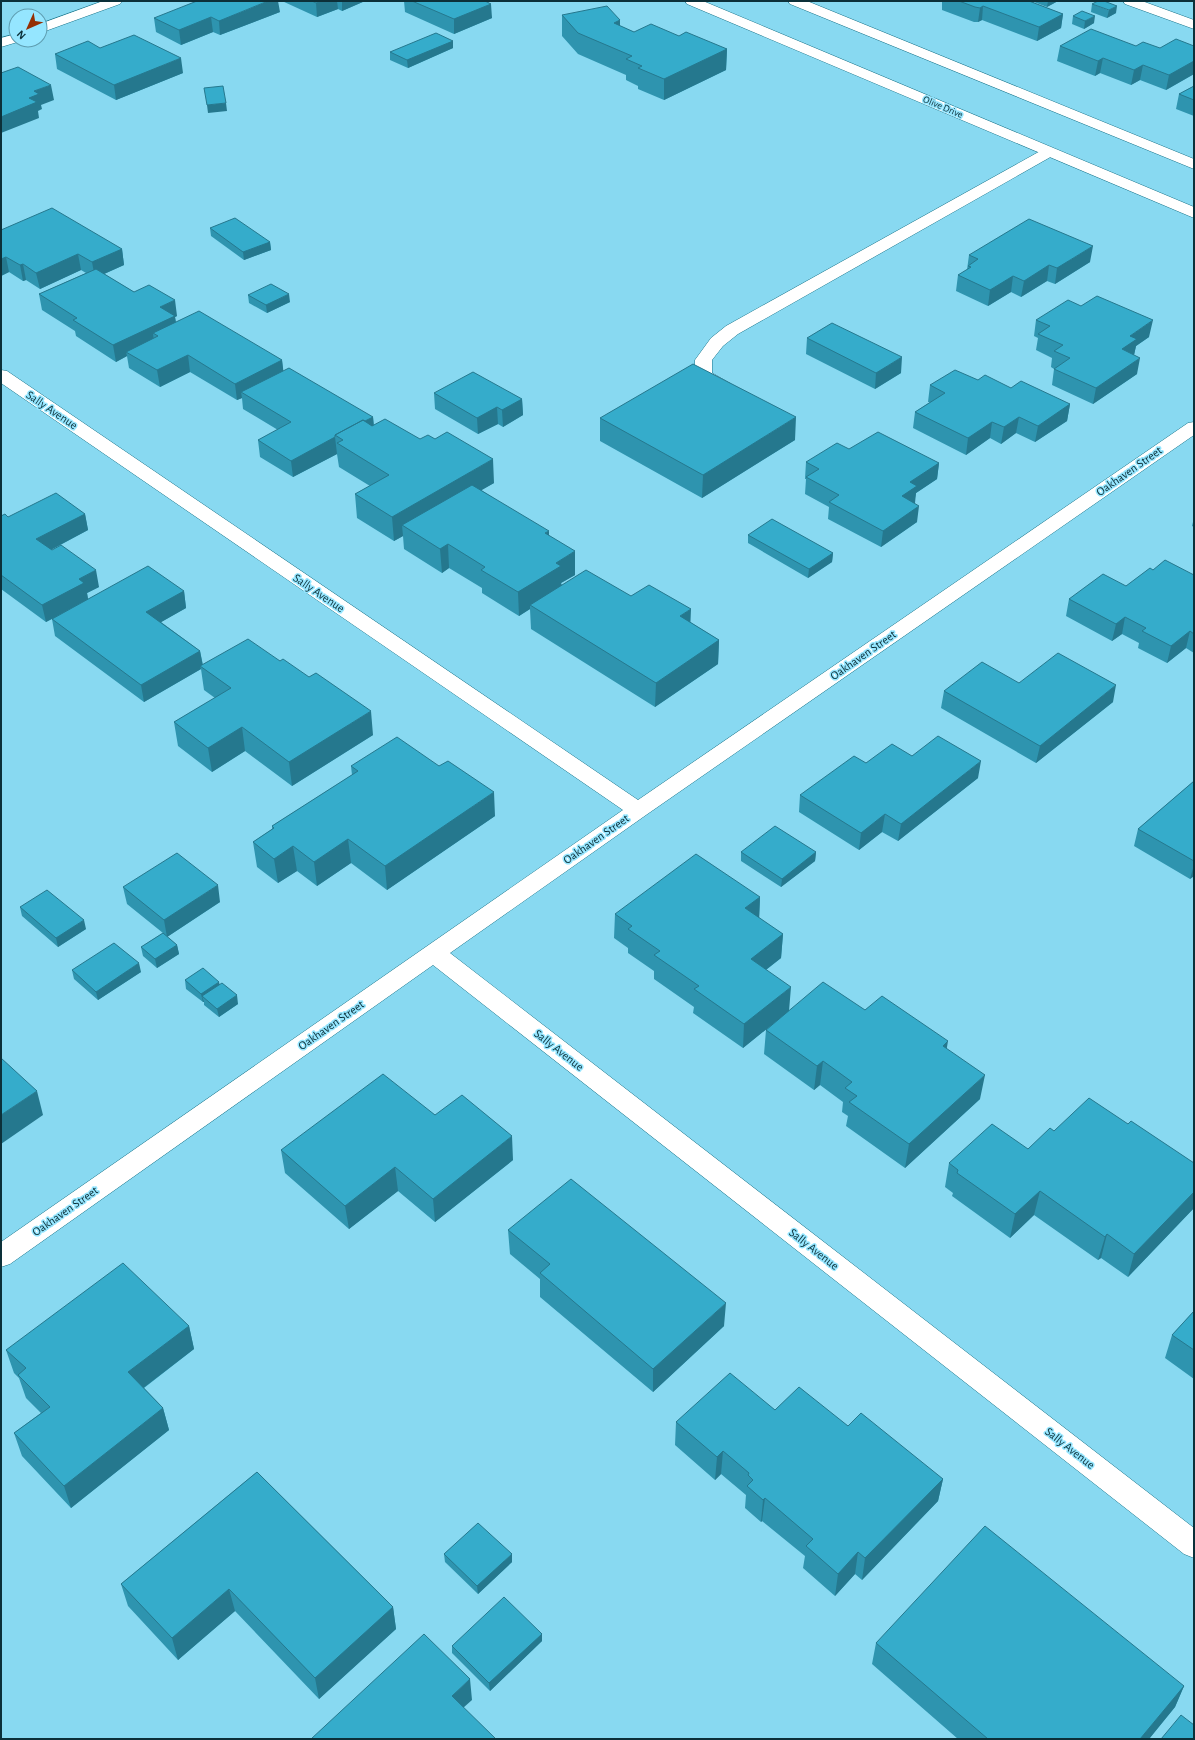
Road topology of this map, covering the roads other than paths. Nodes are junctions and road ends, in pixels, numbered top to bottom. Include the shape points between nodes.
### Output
1 (115, 1) edge
2 (692, 1) edge
3 (795, 1) edge
4 (1130, 1) edge
5 (1194, 25) edge
6 (48, 26) edge
7 (1049, 152) junction
8 (1194, 164) edge
9 (1194, 212) edge
10 (1, 375) edge
11 (736, 394) edge
12 (1194, 427) edge
13 (638, 810) junction
14 (434, 953) junction
15 (1, 1256) edge
16 (1194, 1545) edge

1 - 6 street
2 - 7 street, Olive Drive
3 - 8 street
4 - 5 street
7 - 9 street, Olive Drive
7 - 11 street via 732,330 717,342 703,360 704,375
10 - 13 street, Sally Avenue
12 - 13 street, Oakhaven Street
13 - 14 street, Oakhaven Street
14 - 15 street, Oakhaven Street
14 - 16 street, Sally Avenue

